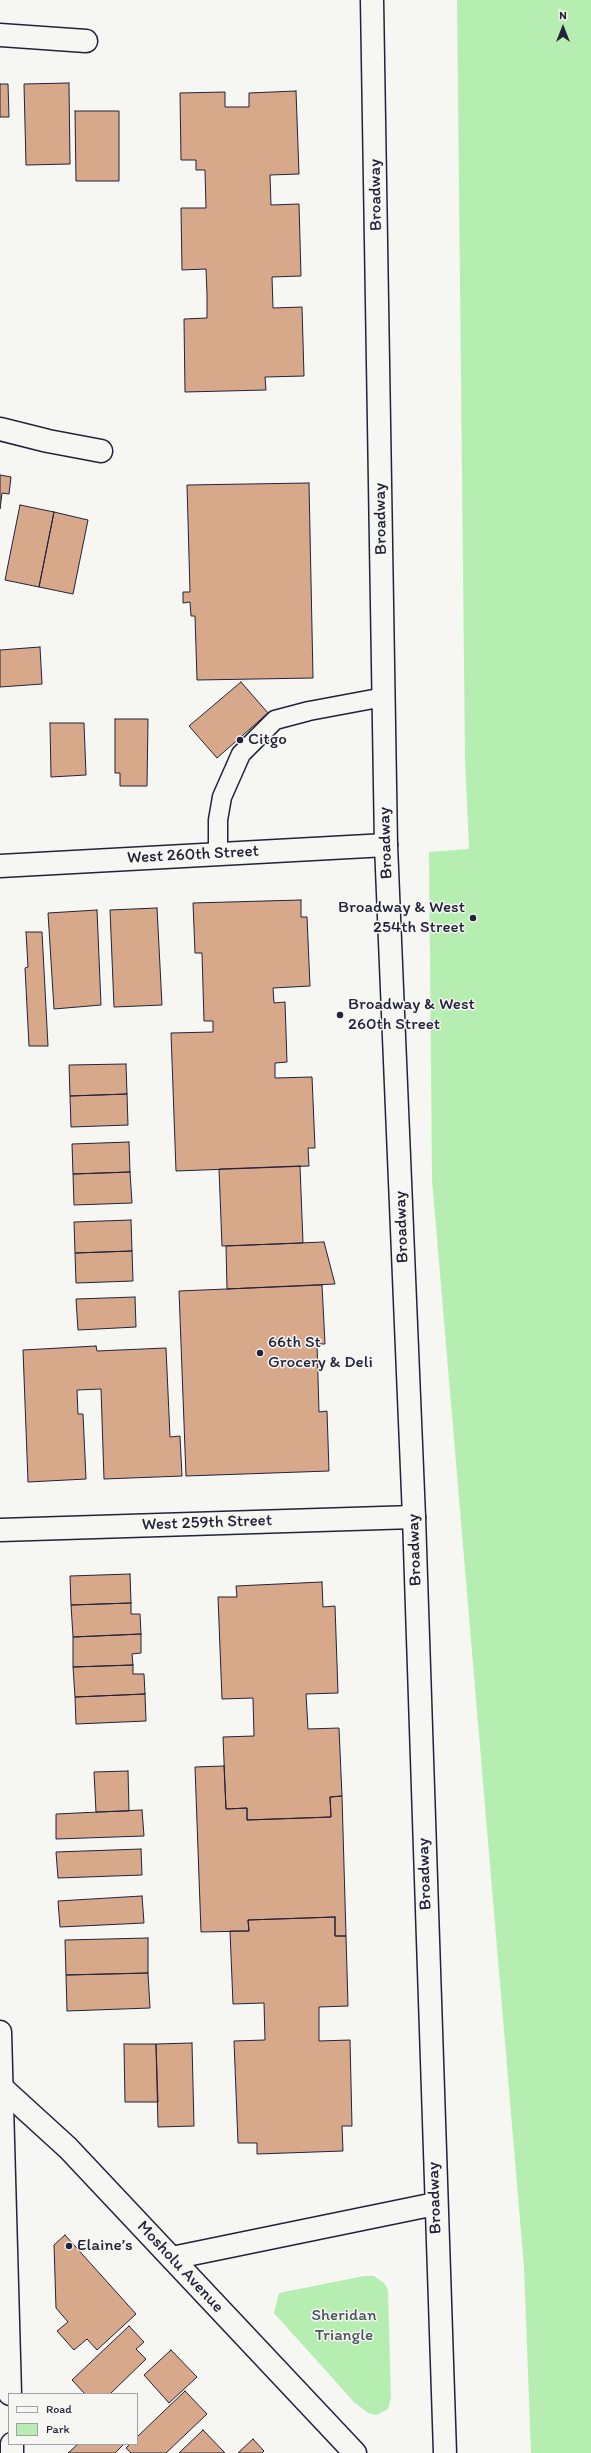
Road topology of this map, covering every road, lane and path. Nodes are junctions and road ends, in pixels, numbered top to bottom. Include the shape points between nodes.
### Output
1 (372, 0) edge
2 (0, 35) edge
3 (86, 41) dead end
4 (0, 429) edge
5 (101, 451) dead end
6 (384, 697) junction
7 (386, 845) junction
8 (218, 854) junction
9 (0, 866) edge
10 (414, 1516) junction
11 (0, 1530) edge
12 (0, 2032) edge
13 (1, 2087) edge
14 (435, 2204) junction
15 (172, 2258) junction
16 (10, 2393) edge
17 (355, 2453) edge
18 (445, 2453) edge

1 - 6 main road, Broadway
2 - 3 main road
4 - 5 main road
6 - 7 main road, Broadway
6 - 8 lane via 275,720 241,754 222,796 218,820
7 - 8 main road, West 260th Street
7 - 10 main road, Broadway
8 - 9 main road, West 260th Street
10 - 11 main road, West 259th Street
10 - 14 main road, Broadway
12 - 13 main road
13 - 15 main road, Mosholu Avenue via 68,2148
13 - 16 main road
14 - 15 main road
14 - 18 main road, Broadway
15 - 17 main road, Mosholu Avenue

